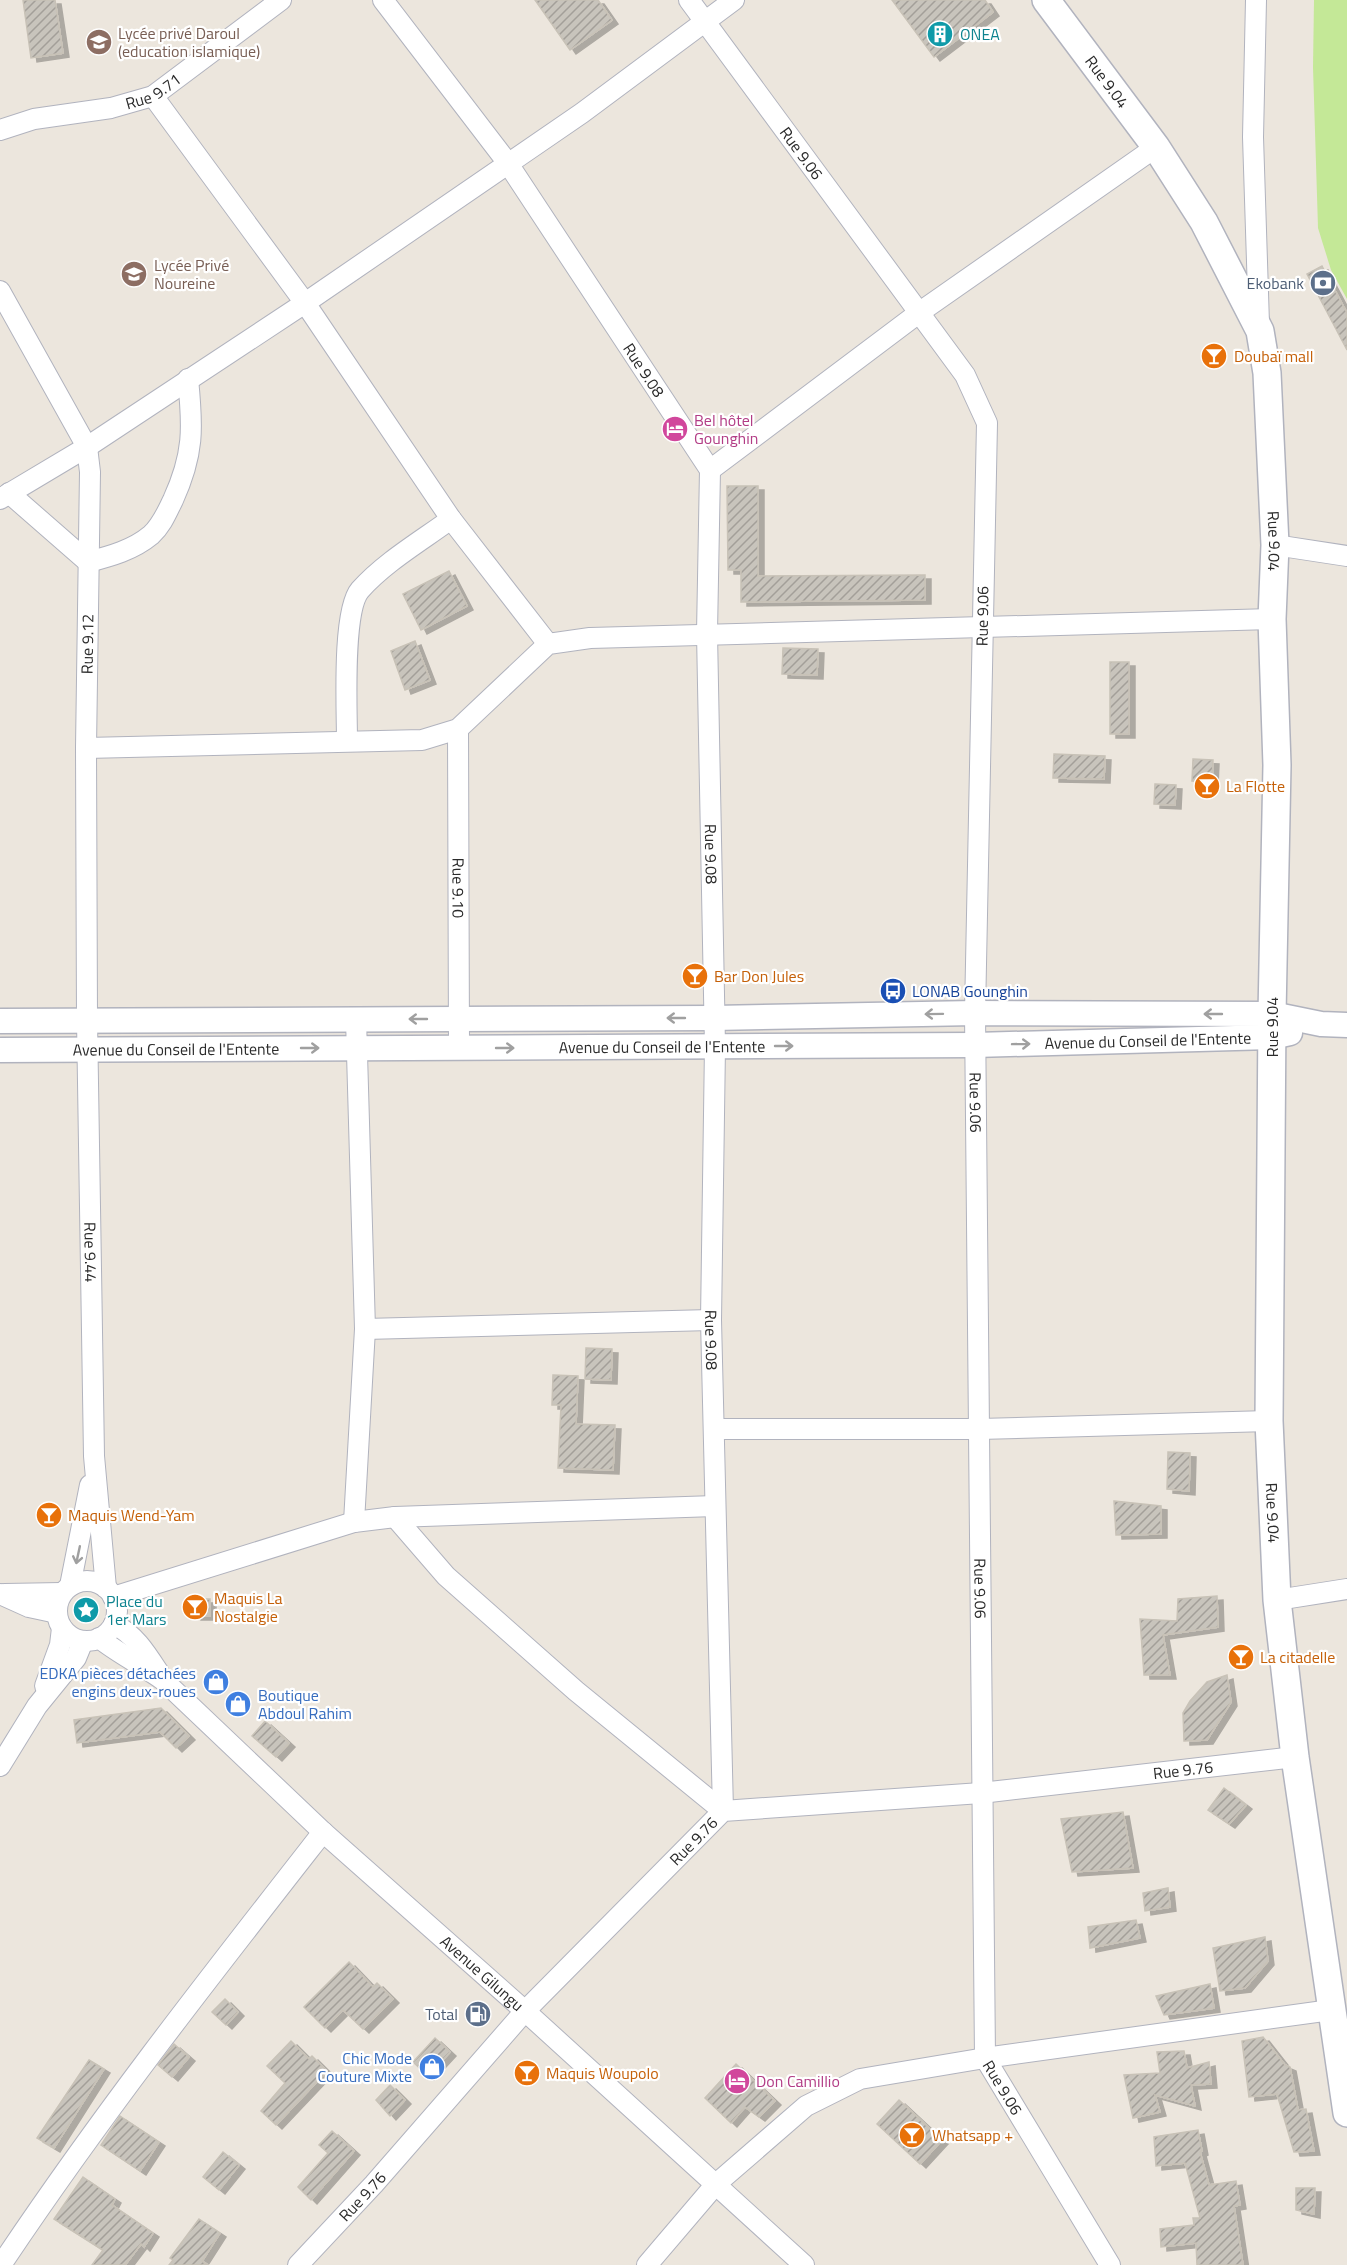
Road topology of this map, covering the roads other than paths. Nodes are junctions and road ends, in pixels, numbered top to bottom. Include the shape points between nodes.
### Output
1 (281, 0) edge
2 (383, 0) edge
3 (689, 0) edge
4 (734, 0) edge
5 (1046, 0) edge
6 (1256, 0) edge
7 (705, 22) junction
8 (153, 96) junction
9 (0, 130) edge
10 (1156, 147) junction
11 (507, 162) junction
12 (0, 291) edge
13 (305, 303) junction
14 (920, 312) junction
15 (1260, 331) junction
16 (188, 379) junction
17 (87, 447) junction
18 (710, 470) junction
19 (4, 496) edge
20 (451, 519) junction
21 (1275, 545) junction
22 (1347, 556) edge
23 (88, 562) junction
24 (1272, 618) junction
25 (981, 626) junction
26 (707, 633) junction
27 (548, 644) junction
28 (458, 729) junction
29 (347, 741) junction
30 (86, 747) junction
31 (975, 1013) junction
32 (714, 1018) junction
33 (356, 1019) junction
34 (87, 1020) junction
35 (459, 1020) junction
36 (0, 1021) edge
37 (1347, 1025) edge
38 (1272, 1026) junction
39 (975, 1045) junction
40 (715, 1046) junction
41 (358, 1047) junction
42 (459, 1048) junction
43 (87, 1049) junction
44 (0, 1050) edge
45 (711, 1320) junction
46 (365, 1329) junction
47 (1269, 1421) junction
48 (715, 1429) junction
49 (979, 1429) junction
50 (94, 1456) junction
51 (715, 1506) junction
52 (395, 1517) junction
53 (354, 1522) junction
54 (66, 1589) junction
55 (1347, 1589) edge
56 (110, 1593) junction
57 (1, 1594) edge
58 (1277, 1600) junction
59 (59, 1620) junction
60 (114, 1623) junction
61 (91, 1640) junction
62 (163, 1680) junction
63 (37, 1706) junction
64 (1295, 1757) junction
65 (0, 1766) edge
66 (981, 1793) junction
67 (723, 1811) junction
68 (323, 1832) junction
69 (1331, 2010) junction
70 (525, 2011) junction
71 (985, 2058) junction
72 (1347, 2114) edge
73 (716, 2184) junction
74 (1, 2265) edge
75 (298, 2265) edge
76 (647, 2265) edge
77 (804, 2265) edge
78 (1110, 2265) edge

1 - 8 street, Rue 9.71
2 - 11 street, Rue 9.08
3 - 7 street, Rue 9.06
4 - 7 street
5 - 10 main road, Rue 9.04
6 - 15 street via 1253,137
7 - 11 street via 582,113
7 - 14 street, Rue 9.06
8 - 9 street, Rue 9.71
8 - 13 street
10 - 14 street
10 - 15 main road, Rue 9.04 via 1204,222
11 - 13 street
11 - 18 street, Rue 9.08
12 - 17 street, Rue 9.12
13 - 16 street
13 - 20 street
14 - 18 street
14 - 25 street, Rue 9.06 via 965,375 987,423
15 - 21 main road, Rue 9.04 via 1267,374
16 - 17 street
16 - 23 street via 190,453 164,520 152,534 129,549
17 - 19 street
17 - 23 street, Rue 9.12 via 91,496
18 - 26 street, Rue 9.08
19 - 23 street
20 - 27 street
20 - 29 street via 358,592 346,656
21 - 22 street
21 - 24 main road, Rue 9.04
23 - 30 street, Rue 9.12
24 - 25 street
24 - 38 main road, Rue 9.04 via 1277,765
25 - 26 street
25 - 31 street, Rue 9.06
26 - 27 street via 590,638
26 - 32 street, Rue 9.08
27 - 28 street
28 - 29 street via 422,740
28 - 35 street, Rue 9.10
29 - 30 street
30 - 34 street, Rue 9.12
31 -> 32 street, Avenue du Conseil de l'Entente
38 -> 31 street, Avenue du Conseil de l'Entente
31 - 39 street, Rue 9.06
32 -> 35 street, Avenue du Conseil de l'Entente
32 - 40 street, Rue 9.08
33 - 34 street, Avenue du Conseil de l'Entente
35 -> 33 street, Avenue du Conseil de l'Entente
33 - 41 street
34 - 36 street, Avenue du Conseil de l'Entente
34 - 43 street, Rue 9.44
35 - 42 street, Rue 9.10
37 - 38 street, Avenue du Conseil de l'Entente
39 -> 38 street, Avenue du Conseil de l'Entente
38 - 47 main road, Rue 9.04
40 -> 39 street, Avenue du Conseil de l'Entente
39 - 49 street, Rue 9.06
42 -> 40 street, Avenue du Conseil de l'Entente
40 - 45 street, Rue 9.08
41 - 42 street, Avenue du Conseil de l'Entente
43 -> 41 street, Avenue du Conseil de l'Entente
41 - 46 street
43 - 44 street, Avenue du Conseil de l'Entente
43 - 50 street, Rue 9.44
45 - 46 street
45 - 48 street, Rue 9.08
46 - 53 street
47 - 49 street
47 - 58 main road, Rue 9.04
48 - 49 street
48 - 51 street, Rue 9.08
49 - 66 street, Rue 9.06
50 -> 54 street
50 - 56 street
51 - 52 street
51 - 67 street, Rue 9.08
52 - 53 street
52 - 67 street via 446,1576 576,1691
53 - 56 street
54 - 56 street via 82,1581 94,1582
54 - 57 street
54 - 59 street
55 - 58 street
56 - 60 street via 117,1609
57 - 59 street
58 - 64 main road, Rue 9.04
59 - 61 street via 72,1637
59 - 63 street via 59,1651
60 - 61 street
60 - 62 street via 142,1648
61 - 62 street
61 - 63 street
62 - 68 street, Avenue Gilungu
63 - 65 street
64 - 66 street, Rue 9.76
64 - 69 main road, Rue 9.04
66 - 67 street, Rue 9.76
66 - 71 street, Rue 9.06
67 - 70 street, Rue 9.76
68 - 70 street, Avenue Gilungu
68 - 74 street via 156,2046 67,2166
69 - 71 street
69 - 72 main road, Rue 9.04
70 - 73 street, Avenue Gilungu
70 - 75 street, Rue 9.76
71 - 73 street via 860,2079 806,2106
71 - 78 street, Rue 9.06
73 - 76 street
73 - 77 street, Avenue Gilungu

